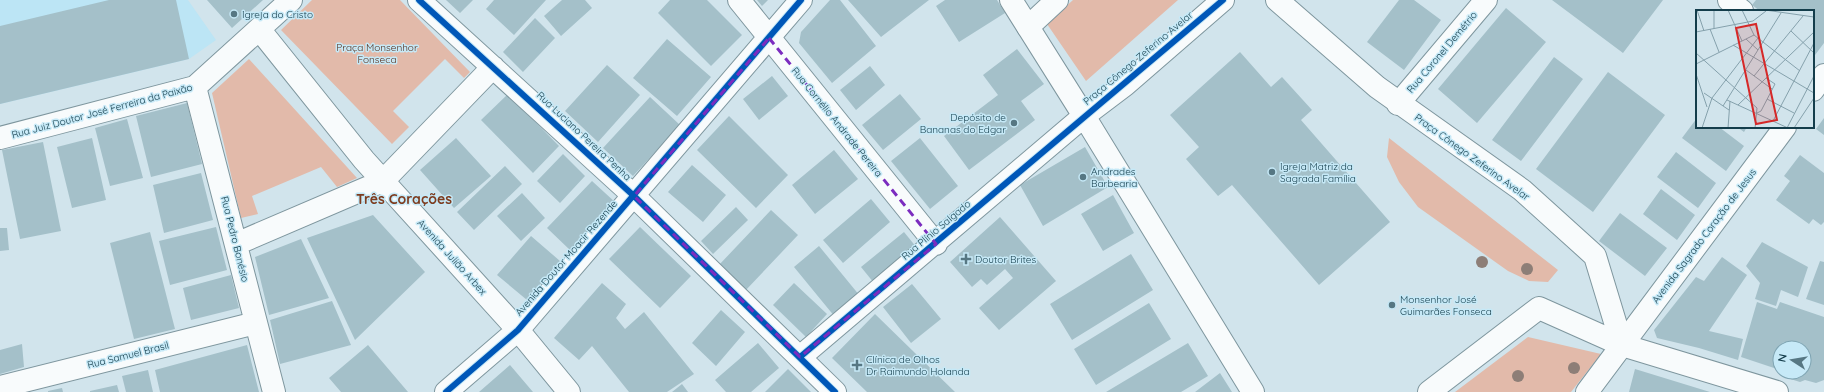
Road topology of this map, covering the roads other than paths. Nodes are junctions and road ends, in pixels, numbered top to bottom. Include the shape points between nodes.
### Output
1 (291, 0) edge
2 (419, 0) edge
3 (739, 0) edge
4 (801, 0) edge
5 (1011, 0) edge
6 (1057, 0) edge
7 (1223, 0) edge
8 (1276, 0) edge
9 (1486, 0) edge
10 (1729, 0) edge
11 (1741, 10) edge
12 (1028, 27) junction
13 (259, 29) junction
14 (769, 38) junction
15 (493, 66) junction
16 (196, 87) junction
17 (1398, 104) junction
18 (1084, 116) junction
19 (1784, 128) edge
20 (0, 138) edge
21 (383, 181) junction
22 (634, 196) junction
23 (236, 244) junction
24 (936, 244) junction
25 (256, 323) junction
26 (518, 330) junction
27 (1622, 345) junction
28 (800, 357) junction
29 (0, 387) edge
30 (274, 392) edge
31 (446, 392) edge
32 (570, 392) edge
33 (835, 392) edge
34 (1253, 392) edge
35 (1429, 392) edge
36 (1587, 392) edge
37 (1777, 392) edge

1 - 13 street, Rua Juiz Doutor José Ferreira da Paixão
2 - 15 street, Rua Luciano Pereira Penha
3 - 14 street, Rua Cornélio Andrade Pereira
4 - 14 street, Avenida Doutor Moacir Rezende
5 - 12 street
6 - 12 street
7 - 18 street, Praça Cônego Zeferino Avelar via 1125,85
8 - 17 street, Praça Cônego Zeferino Avelar
9 - 17 street, Rua Coronel Demétrio
10 - 11 street
12 - 18 street
13 - 16 street, Rua Juiz Doutor José Ferreira da Paixão
13 - 21 street, Avenida Julião Arbex
14 - 22 street, Avenida Doutor Moacir Rezende
14 - 24 street, Rua Cornélio Andrade Pereira
15 - 21 street
15 - 22 street, Rua Luciano Pereira Penha
16 - 20 street, Rua Juiz Doutor José Ferreira da Paixão
16 - 23 street, Rua Pedro Bonésio
17 - 27 street, Praça Cônego Zeferino Avelar via 1522,190 1595,256
18 - 24 street, Rua Plínio Salgado
18 - 34 street
19 - 27 street, Avenida Sagrado Coração de Jesus
21 - 23 street
21 - 26 street, Avenida Julião Arbex
22 - 26 street, Avenida Doutor Moacir Rezende
22 - 28 street, Rua Luciano Pereira Penha
23 - 25 street, Rua Pedro Bonésio
24 - 28 street, Rua Plínio Salgado
25 - 29 street, Rua Samuel Brasil
25 - 30 street, Rua Pedro Bonésio
26 - 31 street, Avenida Doutor Moacir Rezende
26 - 32 street, Avenida Julião Arbex
27 - 35 street via 1539,308
27 - 36 street, Avenida Sagrado Coração de Jesus
27 - 37 street
28 - 33 street, Rua Luciano Pereira Penha

